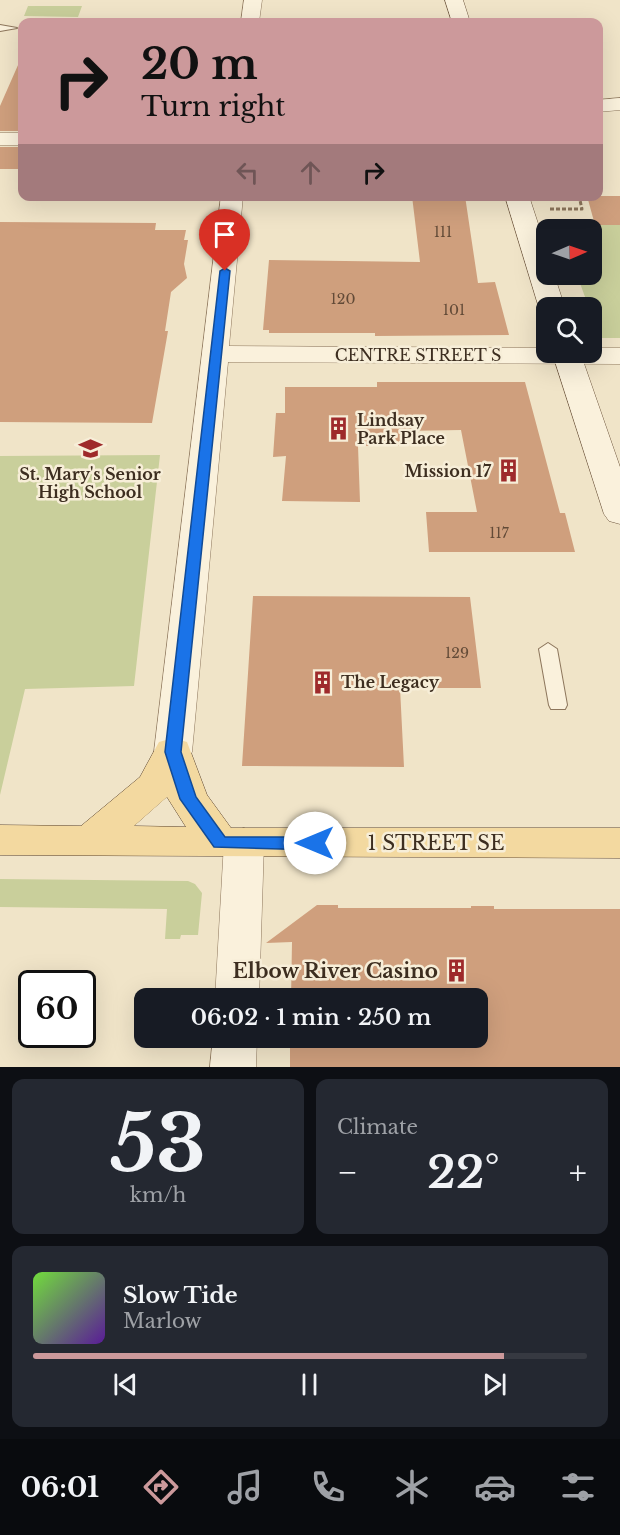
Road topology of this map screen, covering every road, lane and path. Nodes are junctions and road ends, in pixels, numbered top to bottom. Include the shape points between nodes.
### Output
1 (253, 0) edge
2 (454, 0) edge
3 (251, 18) edge
4 (460, 18) edge
5 (0, 28) edge
6 (12, 28) dead end
7 (0, 139) edge
8 (18, 139) edge
9 (231, 201) edge
10 (519, 201) edge
11 (580, 201) edge
12 (550, 209) dead end
13 (549, 297) edge
14 (216, 354) junction
15 (536, 354) edge
16 (602, 355) edge
17 (620, 356) edge
18 (570, 363) edge
19 (620, 514) edge
20 (548, 649) dead end
21 (558, 705) dead end
22 (173, 752) junction
23 (0, 840) edge
24 (90, 841) junction
25 (232, 843) junction
26 (620, 843) edge
27 (237, 988) edge
28 (234, 1048) edge
29 (233, 1067) edge

1 - 3 street
2 - 4 main road
5 - 6 lane
7 - 8 street
9 - 14 street
10 - 13 main road
11 - 12 path via 582,210
14 - 15 street, CENTRE STREET S
14 - 22 street
16 - 17 street, CENTRE STREET S
18 - 19 main road
20 - 21 lane
22 - 24 main road via 155,786
22 - 25 main road via 188,799
23 - 24 main road, 1 STREET SE
24 - 25 main road, 1 STREET SE
25 - 26 main road, 1 STREET SE
25 - 27 street
28 - 29 street

